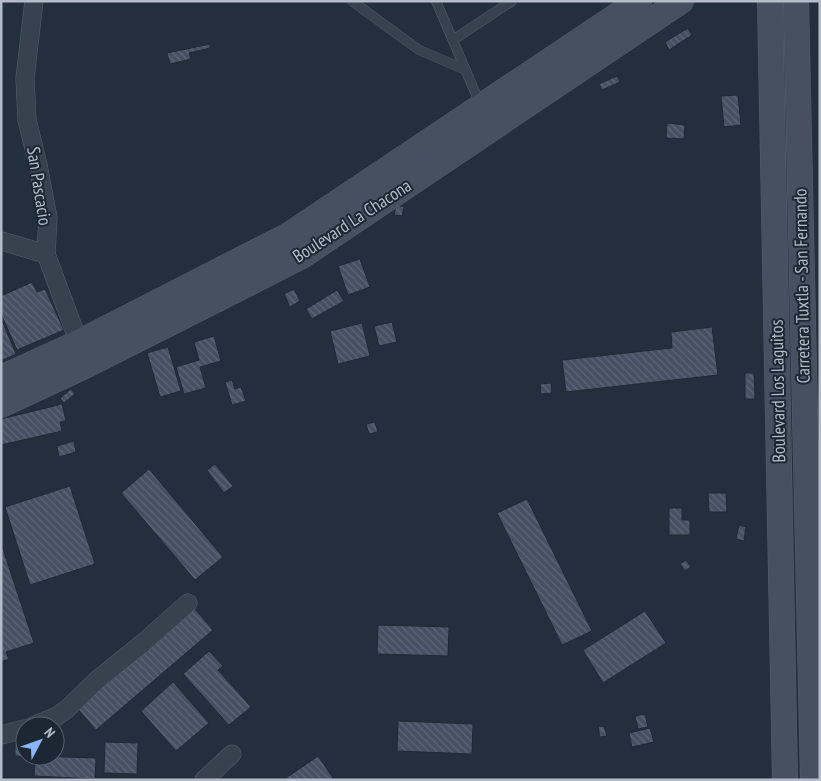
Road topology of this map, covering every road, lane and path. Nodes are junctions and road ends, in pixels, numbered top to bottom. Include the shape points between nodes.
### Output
1 (34, 1) edge
2 (352, 1) edge
3 (436, 1) edge
4 (512, 1) edge
5 (639, 1) edge
6 (681, 1) edge
7 (757, 1) edge
8 (770, 1) edge
9 (796, 1) edge
10 (453, 40) junction
11 (771, 55) junction
12 (466, 70) junction
13 (481, 106) junction
14 (1, 241) edge
15 (46, 254) junction
16 (82, 354) junction
17 (1, 378) edge
18 (1, 405) edge
19 (188, 603) dead end
20 (57, 716) edge
21 (15, 732) edge
22 (1, 735) edge
23 (232, 754) dead end
24 (204, 780) edge
25 (786, 780) edge
26 (813, 780) edge

1 - 15 street, San Pascacio via 25,78 27,120 48,218
2 - 12 lane via 419,50
3 - 10 lane
4 - 10 lane
5 - 13 main road, Boulevard La Chacona
6 - 16 main road, Boulevard La Chacona via 302,256
7 - 11 main road
8 - 11 main road, Boulevard Los Laguitos
9 - 26 main road, Carretera Tuxtla - San Fernando
10 - 12 lane
11 - 25 main road, Boulevard Los Laguitos
12 - 13 lane
13 - 16 main road, Boulevard La Chacona via 289,235
14 - 15 street
15 - 16 street, San Pascacio
16 - 17 main road, Boulevard La Chacona
16 - 18 main road, Boulevard La Chacona
19 - 20 street
21 - 22 street
23 - 24 street

